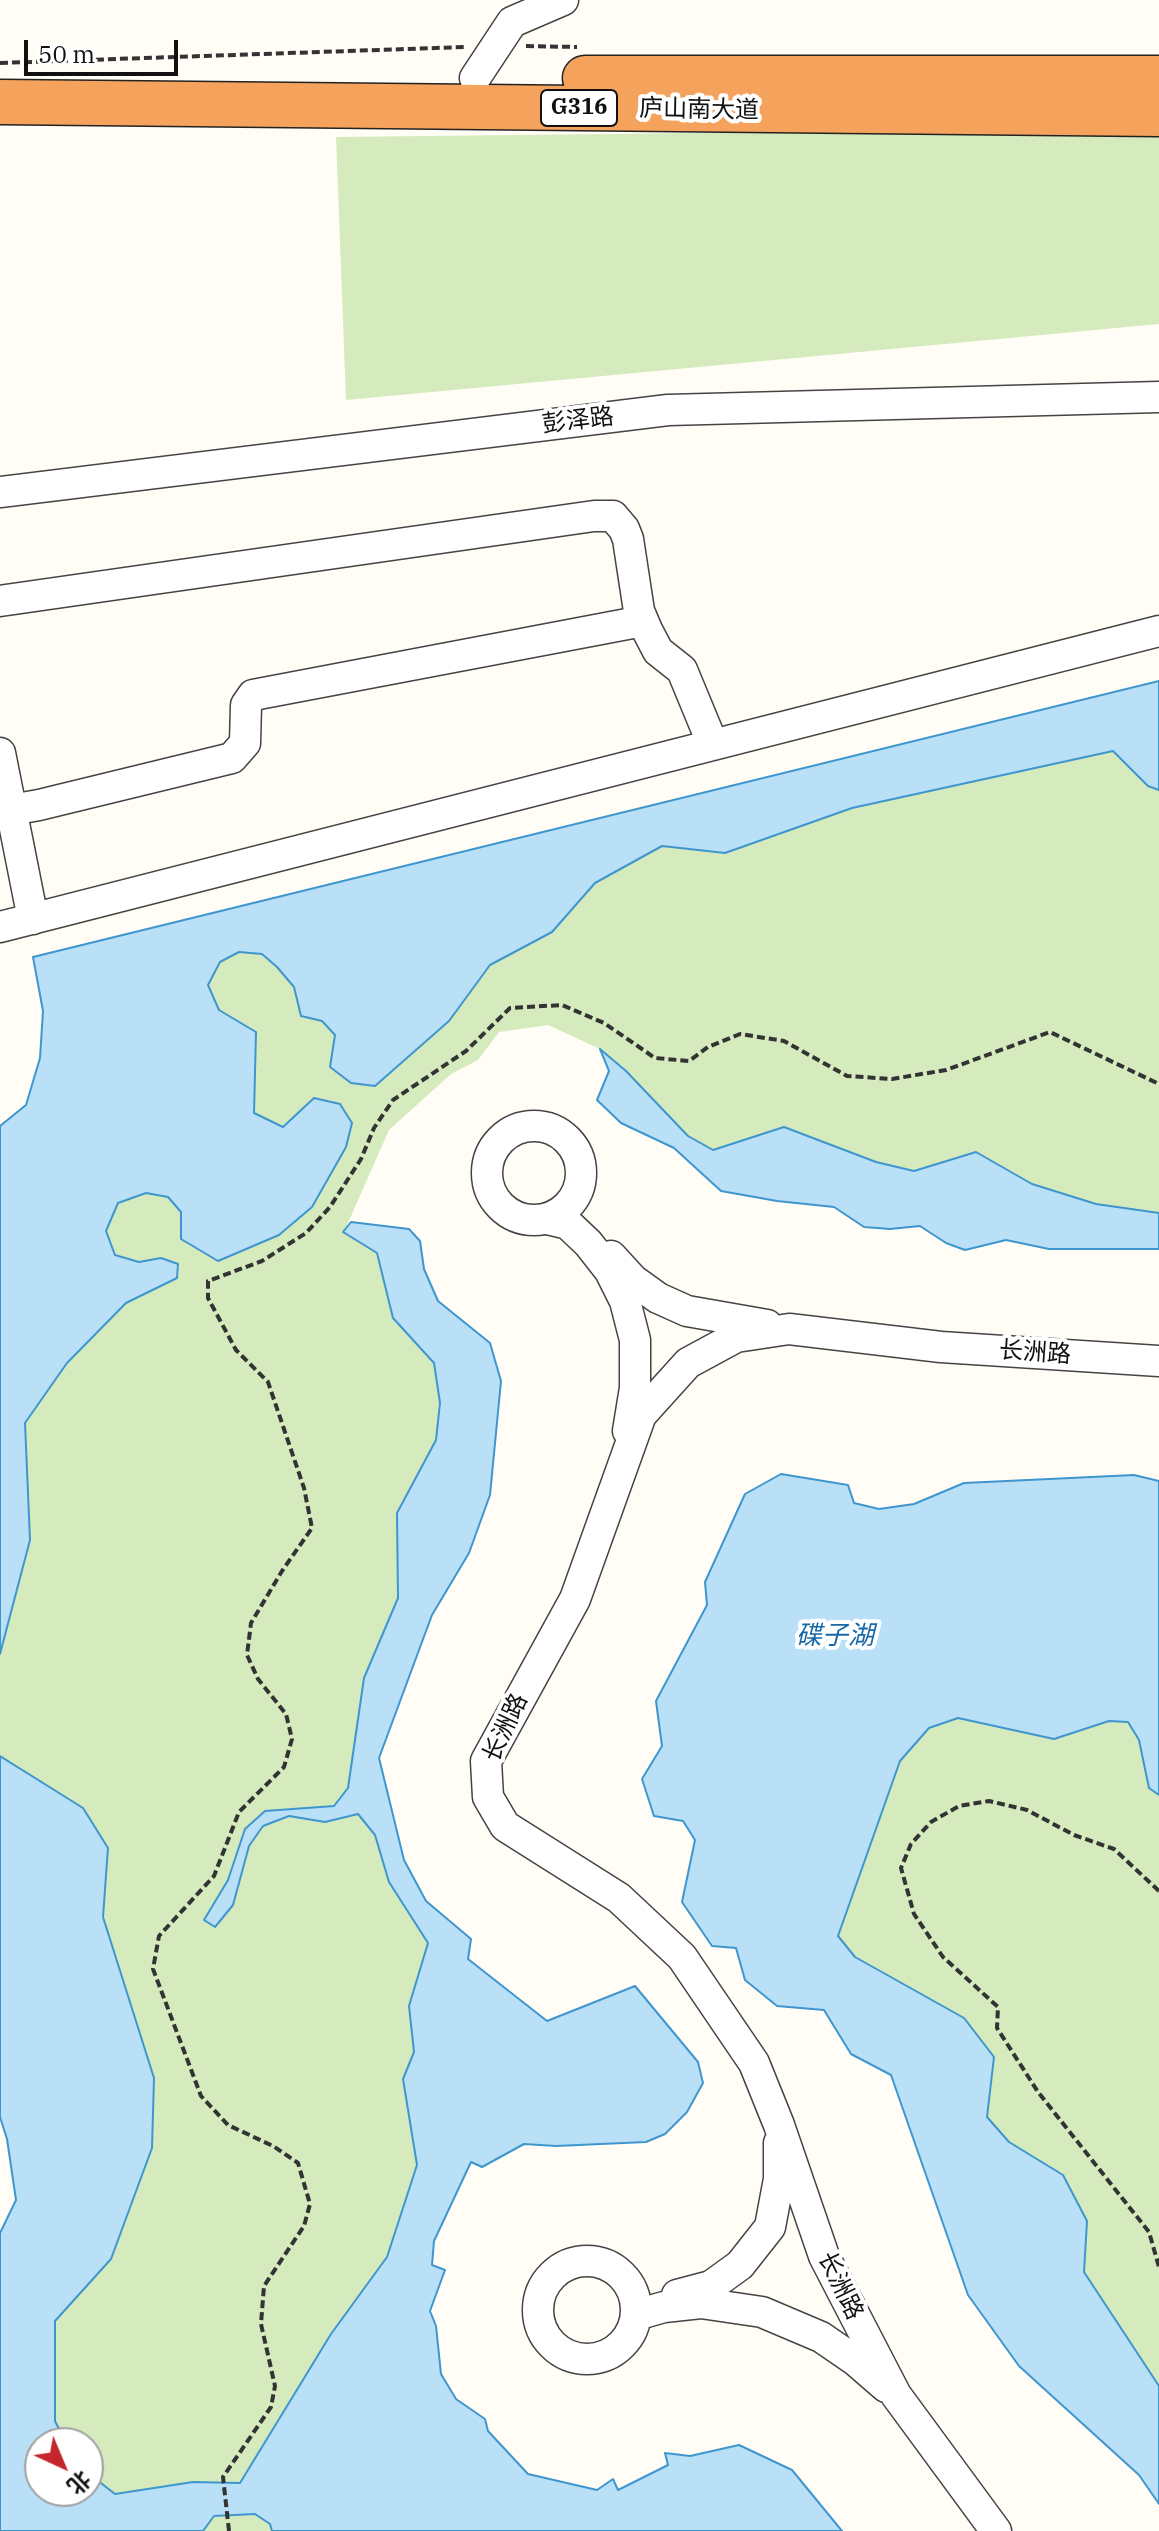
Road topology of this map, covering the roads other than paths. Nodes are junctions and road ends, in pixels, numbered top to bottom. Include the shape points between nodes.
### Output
1 (563, 0) edge
2 (475, 78) junction
3 (1159, 78) edge
4 (0, 84) edge
5 (0, 102) edge
6 (1159, 114) edge
7 (1159, 397) edge
8 (0, 492) edge
9 (0, 601) edge
10 (643, 621) junction
11 (1159, 631) edge
12 (713, 745) junction
13 (0, 753) edge
14 (6, 811) edge
15 (33, 919) junction
16 (0, 927) edge
17 (577, 1192) junction
18 (547, 1219) junction
19 (789, 1329) junction
20 (1159, 1361) edge
21 (622, 1467) junction
22 (779, 2125) junction
23 (628, 2282) junction
24 (636, 2315) junction
25 (896, 2395) junction
26 (996, 2531) edge

1 - 2 street via 512,22
2 - 3 highway, 庐山南大道 / G316
2 - 4 highway, 庐山南大道 / G316
5 - 6 highway, 庐山南大道 / G316
7 - 8 street, 彭泽路 via 668,410
9 - 10 street via 613,516 628,539
10 - 12 street via 658,651 682,670
10 - 14 street via 253,695 246,705 245,743 232,758
11 - 12 street
12 - 15 street
13 - 14 street
14 - 15 street
15 - 16 street
17 - 18 street via 569,1205
17 - 18 street via 579,1155 565,1136 537,1125 515,1128 497,1141 487,1162 488,1188 502,1209 516,1217
17 - 19 street via 578,1211 591,1234 633,1280 658,1298 687,1311
18 - 21 street via 568,1224 588,1243 625,1301 635,1340 635,1388
19 - 20 street, 长洲路 via 941,1347
19 - 21 street, 长洲路 via 736,1337 688,1363 641,1415
21 - 22 street, 长洲路 via 575,1599 486,1761 488,1797 505,1826 619,1898 682,1957 754,2063
22 - 23 street via 779,2179 770,2227 740,2265 711,2286 675,2296 648,2297
22 - 25 street, 长洲路 via 824,2256
23 - 24 street
23 - 24 street via 607,2265 569,2264 547,2281 539,2321 551,2343 564,2353 590,2359 625,2341
24 - 25 street via 701,2303 762,2312 821,2337
25 - 26 street, 长洲路

